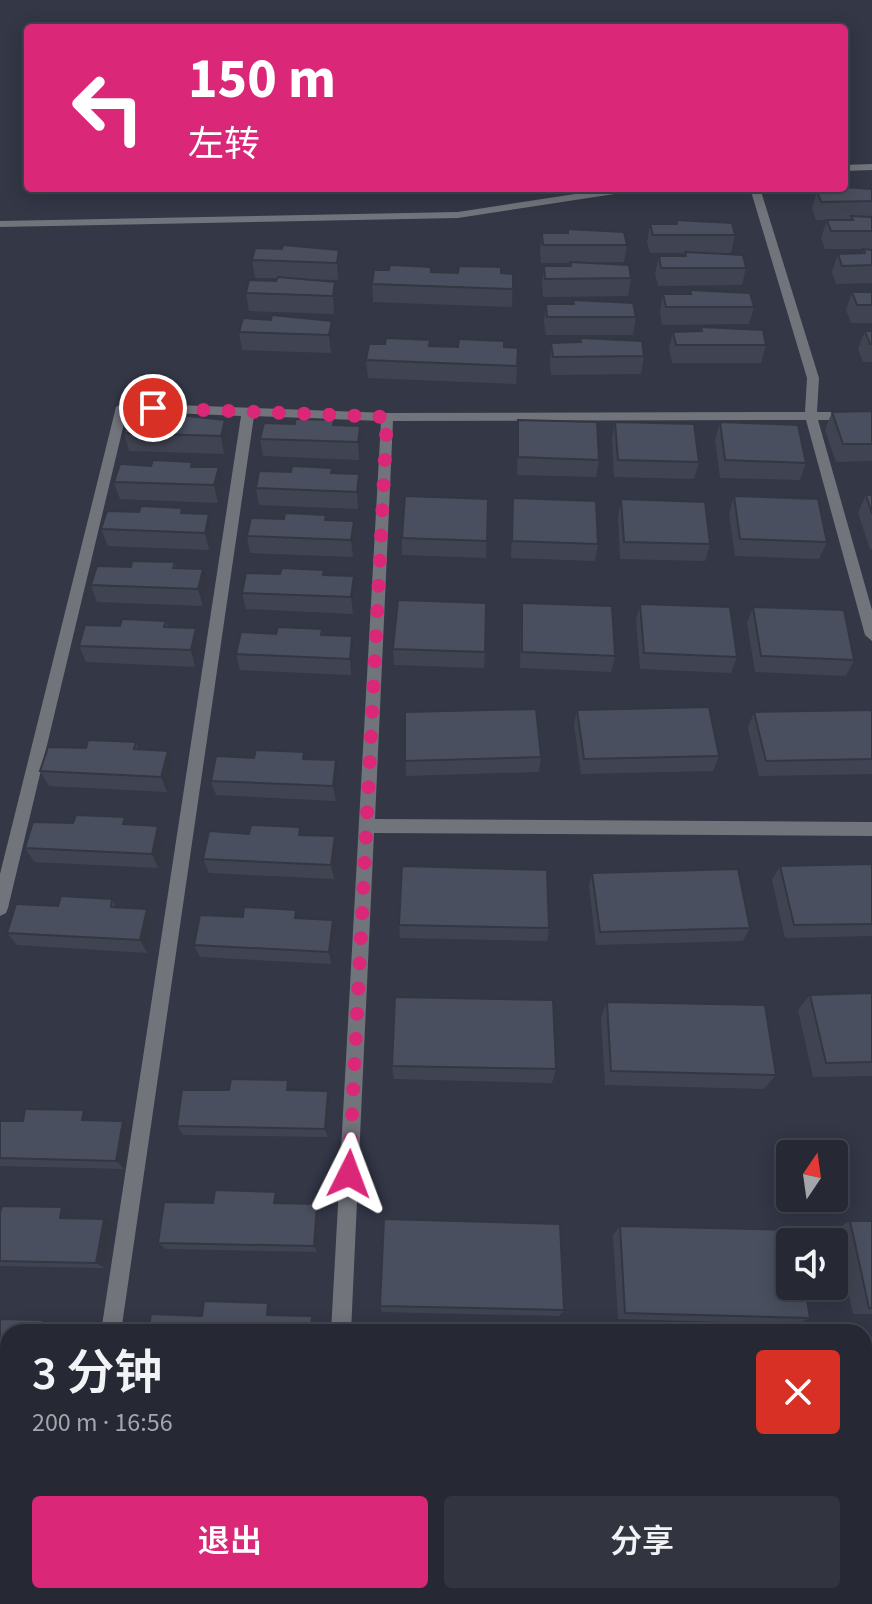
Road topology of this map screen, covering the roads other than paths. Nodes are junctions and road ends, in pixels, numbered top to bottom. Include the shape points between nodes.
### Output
1 (872, 167) edge
2 (848, 168) edge
3 (608, 192) edge
4 (756, 192) edge
5 (0, 224) edge
6 (248, 412) junction
7 (872, 416) edge
8 (387, 417) junction
9 (811, 417) junction
10 (872, 635) edge
11 (367, 826) junction
12 (872, 829) edge
13 (0, 908) edge
14 (112, 1324) edge
15 (341, 1324) edge

1 - 2 street
3 - 5 street via 458,215
4 - 9 street via 813,378
6 - 8 street
6 - 13 street via 122,407
6 - 14 street
7 - 9 street
8 - 9 street
8 - 11 street
9 - 10 street
11 - 12 street
11 - 15 street

